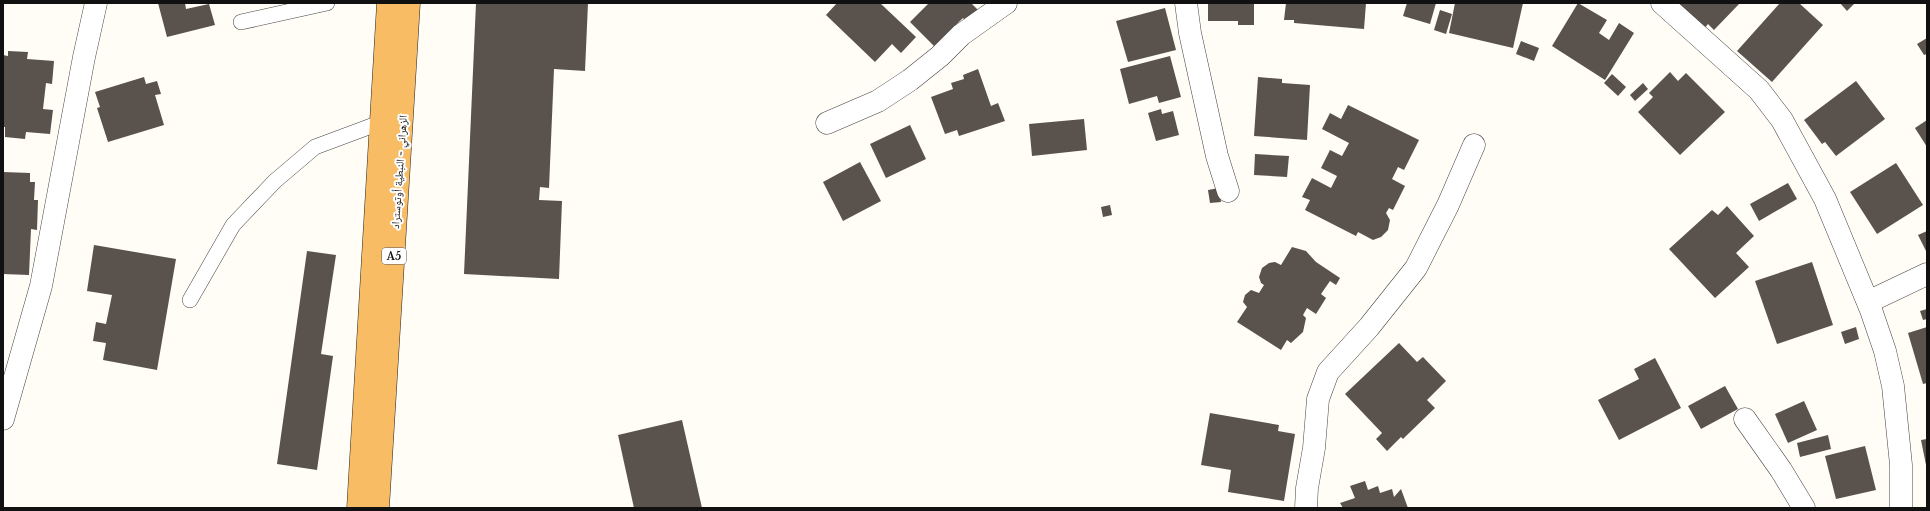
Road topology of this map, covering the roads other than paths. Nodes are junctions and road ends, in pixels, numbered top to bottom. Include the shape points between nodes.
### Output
1 (96, 3) edge
2 (327, 3) edge
3 (388, 3) edge
4 (409, 3) edge
5 (1006, 3) edge
6 (1186, 3) edge
7 (1662, 3) edge
8 (241, 22) dead end
9 (382, 122) junction
10 (827, 123) dead end
11 (1474, 145) dead end
12 (1228, 191) dead end
13 (1927, 274) edge
14 (190, 300) dead end
15 (1868, 302) junction
16 (3, 419) edge
17 (1745, 419) dead end
18 (358, 508) edge
19 (378, 508) edge
20 (1306, 508) edge
21 (1804, 508) edge
22 (1901, 508) edge

1 - 16 street via 42,286
2 - 8 lane
3 - 9 highway, الزهراني - النبطية أوتوستراد / A5
4 - 19 highway, الزهراني - النبطية أوتوستراد / A5
5 - 10 street via 961,35 940,56 884,97
6 - 12 street via 1190,33 1217,156
7 - 15 street via 1759,90 1782,120 1824,199
9 - 14 lane via 315,147 275,181 233,225
9 - 18 highway, الزهراني - النبطية أوتوستراد / A5
11 - 20 street via 1416,268 1369,327 1328,372 1318,398
13 - 15 street
15 - 22 street via 1885,351 1893,386 1901,465
17 - 21 street

